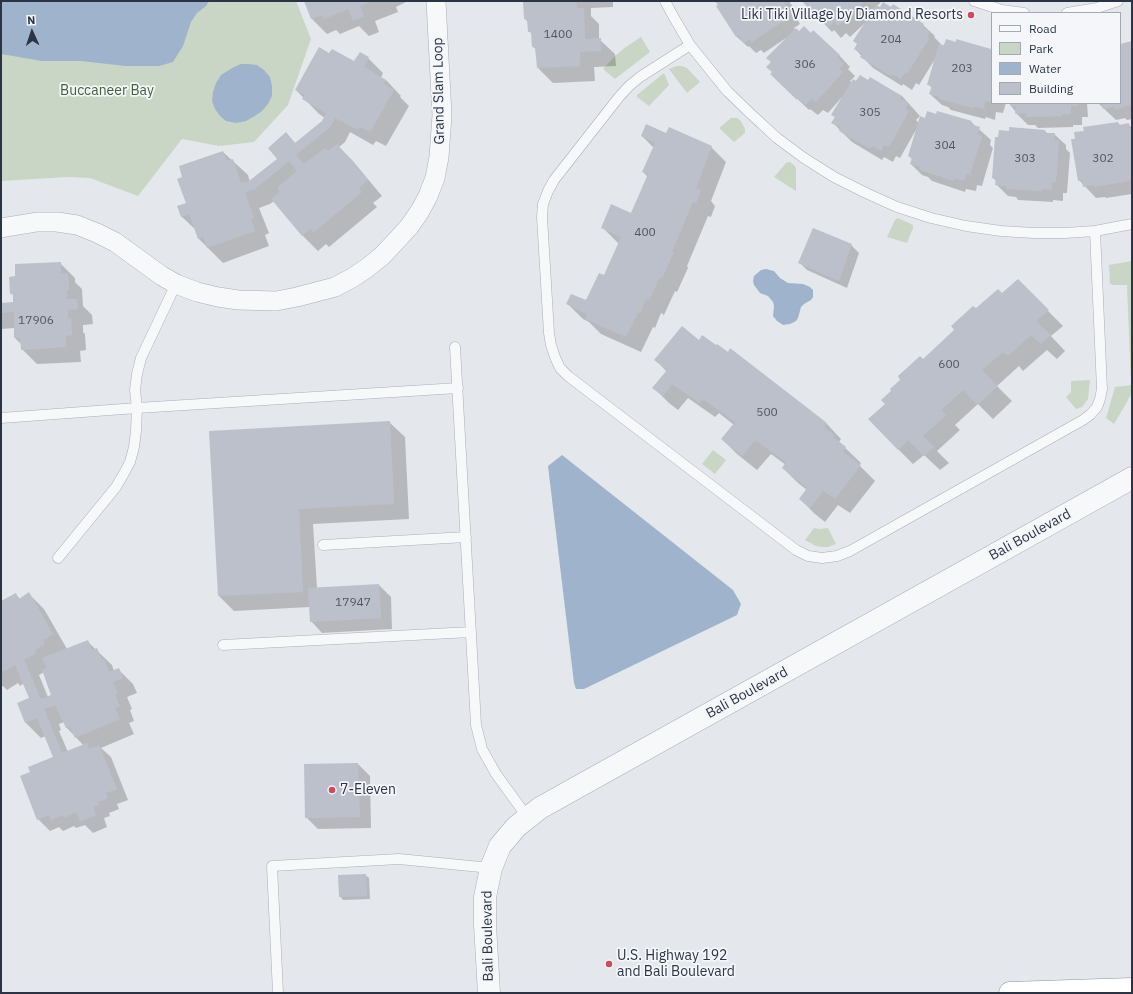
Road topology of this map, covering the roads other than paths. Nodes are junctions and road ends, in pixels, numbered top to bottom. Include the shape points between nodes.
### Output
1 (436, 1) edge
2 (665, 1) edge
3 (974, 1) edge
4 (1118, 1) edge
5 (1017, 12) edge
6 (1073, 12) edge
7 (690, 45) junction
8 (1132, 224) edge
9 (1, 228) edge
10 (1095, 231) junction
11 (176, 284) junction
12 (455, 347) dead end
13 (458, 388) junction
14 (137, 408) junction
15 (1, 418) edge
16 (1132, 478) edge
17 (466, 537) junction
18 (324, 545) dead end
19 (58, 558) dead end
20 (471, 632) junction
21 (223, 645) dead end
22 (528, 818) junction
23 (491, 868) junction
24 (1132, 989) edge
25 (278, 993) edge
26 (489, 993) edge
27 (1010, 993) edge

1 - 11 street, Grand Slam Loop via 442,115 439,157 428,196 420,211 396,241 382,256 352,278 297,298 276,301 238,300 197,292
2 - 7 lane
3 - 5 lane
4 - 6 lane
7 - 10 lane via 727,90 777,138 834,177 866,193 897,207 966,226 1034,233
7 - 10 lane via 629,86 558,174 548,191 542,217 551,346 560,368 568,376 796,550 808,556 822,558 850,551 1083,420 1097,407 1102,389
8 - 10 lane
9 - 11 street, Grand Slam Loop via 37,222 78,225 115,242 155,272
11 - 14 lane via 141,358 136,374
12 - 13 lane
13 - 14 lane
13 - 17 lane
14 - 15 lane
14 - 19 lane via 134,447 130,462 116,487
16 - 22 street, Bali Boulevard via 540,808
17 - 18 lane
17 - 20 lane
20 - 21 lane
20 - 22 lane via 476,725 482,749 496,774
22 - 23 street, Bali Boulevard via 516,827 500,846
23 - 25 lane via 398,859 272,866
23 - 26 street, Bali Boulevard via 485,897
24 - 27 highway

